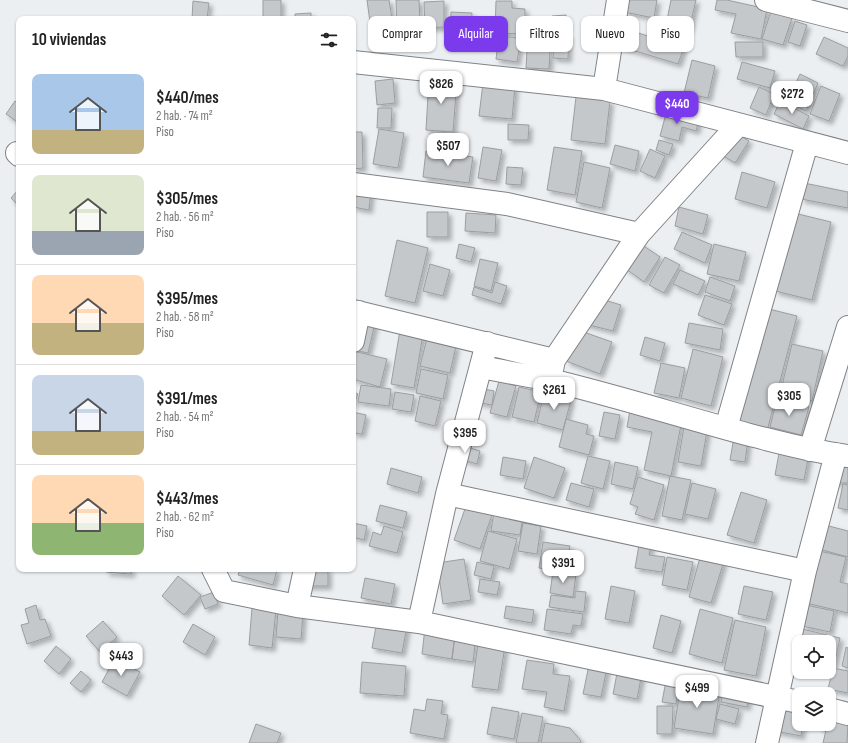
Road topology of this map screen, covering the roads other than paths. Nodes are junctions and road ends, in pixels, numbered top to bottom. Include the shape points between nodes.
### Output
1 (618, 0) edge
2 (766, 0) edge
3 (833, 0) edge
4 (847, 21) edge
5 (356, 62) edge
6 (604, 90) junction
7 (738, 125) junction
8 (806, 143) junction
9 (848, 153) edge
10 (356, 184) edge
11 (639, 234) junction
12 (356, 312) edge
13 (848, 327) edge
14 (487, 343) junction
15 (481, 367) junction
16 (552, 370) junction
17 (726, 428) junction
18 (810, 450) junction
19 (842, 455) edge
20 (448, 494) junction
21 (805, 571) junction
22 (214, 572) edge
23 (304, 572) edge
24 (297, 606) junction
25 (419, 622) junction
26 (777, 696) junction
27 (792, 700) edge
28 (836, 711) edge
29 (848, 714) edge
30 (767, 743) edge

1 - 6 street
2 - 4 street
3 - 4 street
5 - 6 street
6 - 7 street
7 - 8 street
7 - 11 street
8 - 9 street
8 - 17 street
10 - 11 street via 507,204
11 - 16 street
12 - 14 street
13 - 18 street
14 - 15 street
14 - 16 street
15 - 16 street
15 - 20 street
16 - 17 street via 583,388
17 - 18 street
18 - 19 street
19 - 21 street
20 - 21 street
20 - 25 street
21 - 26 street
22 - 24 street via 224,591
23 - 24 street
24 - 25 street
25 - 26 street
26 - 27 street
26 - 30 street
28 - 29 street

